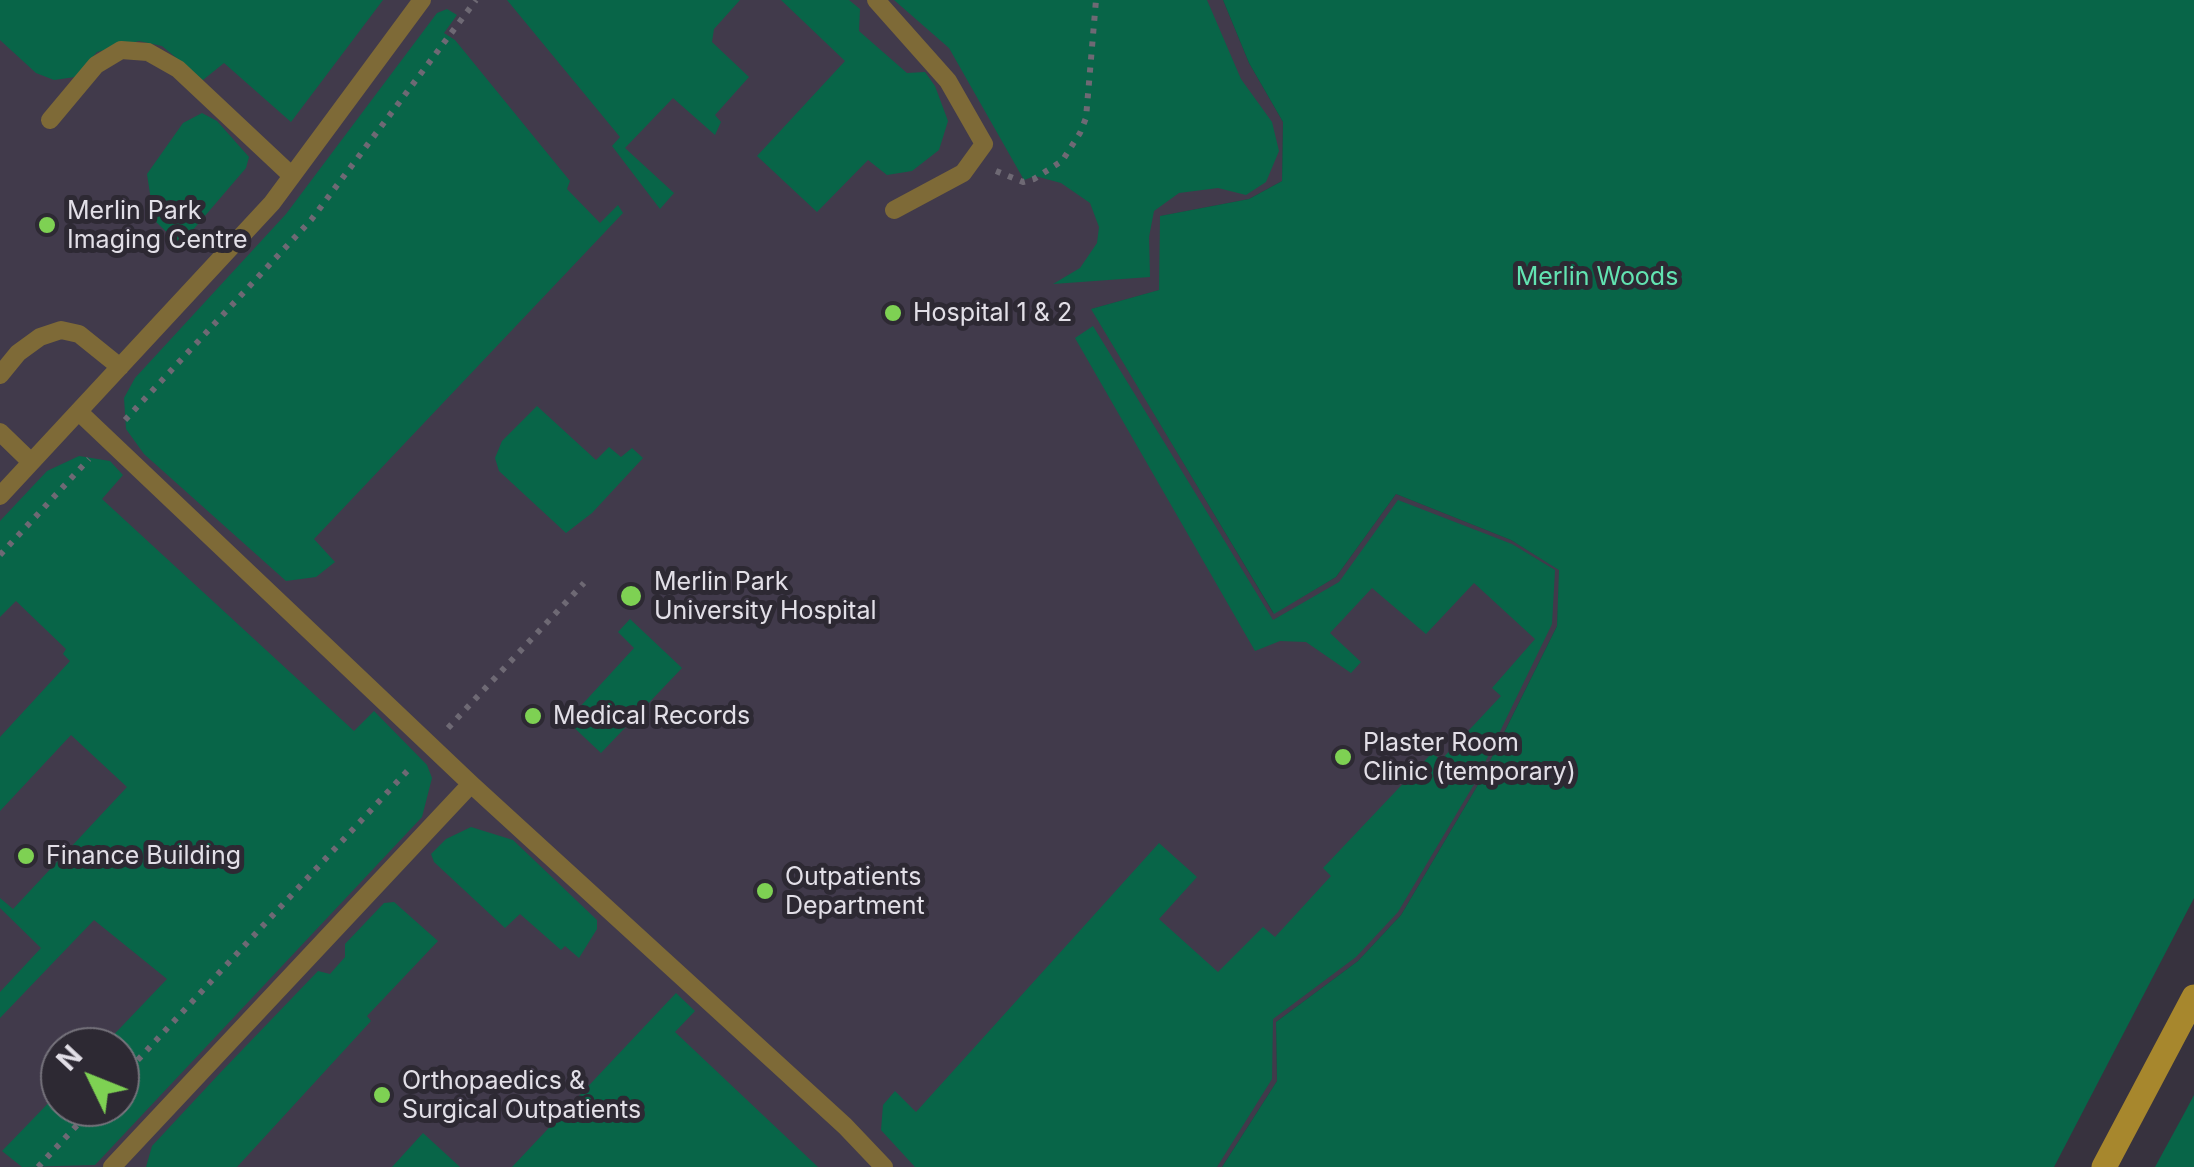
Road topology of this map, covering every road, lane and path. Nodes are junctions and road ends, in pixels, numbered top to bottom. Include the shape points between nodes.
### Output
1 (422, 0) edge
2 (476, 0) edge
3 (876, 0) edge
4 (1096, 0) edge
5 (50, 120) dead end
6 (972, 160) junction
7 (292, 176) junction
8 (894, 210) dead end
9 (120, 367) junction
10 (0, 375) edge
11 (78, 412) junction
12 (0, 432) edge
13 (107, 439) junction
14 (31, 462) junction
15 (0, 496) edge
16 (0, 556) edge
17 (584, 583) dead end
18 (430, 746) junction
19 (471, 784) junction
20 (2194, 997) edge
21 (140, 1058) edge
22 (75, 1127) edge
23 (114, 1166) edge
24 (38, 1167) edge
25 (884, 1167) edge
26 (2104, 1167) edge

1 - 7 lane
2 - 13 path via 310,220
3 - 6 lane via 948,81 984,144
4 - 6 path via 1086,118 1062,161 1024,182
5 - 7 lane via 96,65 121,50 148,52 178,69
6 - 8 lane via 963,173
7 - 9 lane
9 - 10 lane via 79,334 61,330 40,337
9 - 11 lane
11 - 13 lane
11 - 14 lane
12 - 14 lane
13 - 16 path
13 - 18 lane
14 - 15 lane
17 - 18 path
18 - 19 lane
18 - 21 path
19 - 23 lane
19 - 25 lane
20 - 26 main road
22 - 24 path

